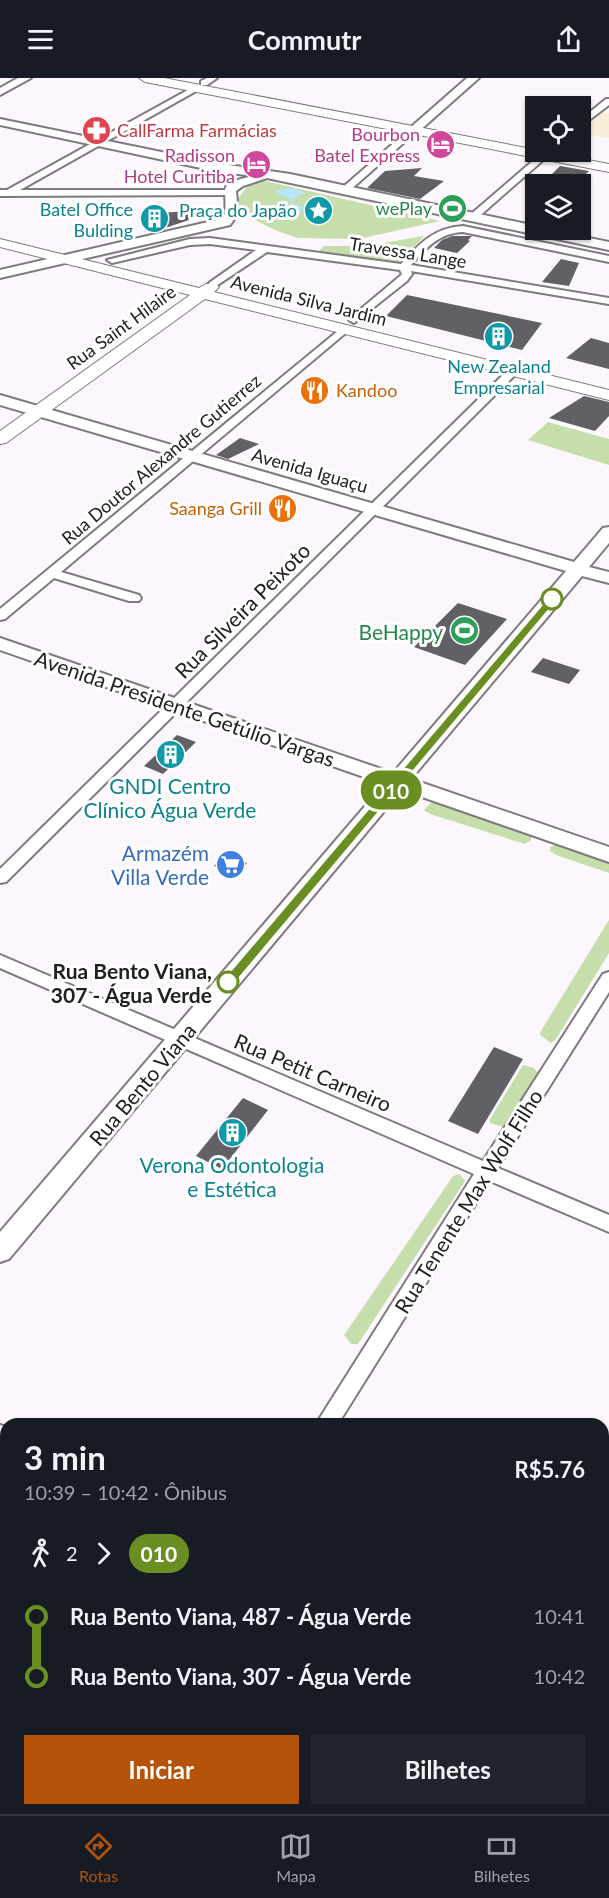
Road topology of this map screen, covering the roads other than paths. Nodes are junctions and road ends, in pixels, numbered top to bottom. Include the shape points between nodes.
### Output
1 (26, 78) edge
2 (145, 78) edge
3 (178, 78) edge
4 (474, 78) edge
5 (204, 83) edge
6 (0, 92) edge
7 (609, 101) edge
8 (591, 116) edge
9 (0, 122) edge
10 (418, 127) junction
11 (478, 135) junction
12 (98, 143) junction
13 (497, 146) junction
14 (525, 147) edge
15 (525, 149) edge
16 (591, 157) edge
17 (609, 160) edge
18 (529, 162) edge
19 (585, 162) edge
20 (609, 168) edge
21 (290, 177) junction
22 (345, 190) junction
23 (229, 193) junction
24 (3, 195) edge
25 (473, 217) junction
26 (0, 233) edge
27 (0, 243) edge
28 (609, 246) edge
29 (35, 247) junction
30 (266, 248) junction
31 (66, 259) junction
32 (609, 259) edge
33 (89, 260) junction
34 (112, 260) junction
35 (404, 267) junction
36 (0, 273) edge
37 (0, 286) edge
38 (208, 289) junction
39 (609, 301) edge
40 (349, 324) junction
41 (468, 348) junction
42 (483, 364) junction
43 (513, 371) junction
44 (609, 387) edge
45 (0, 400) edge
46 (39, 411) junction
47 (0, 439) edge
48 (192, 456) junction
49 (373, 509) junction
50 (609, 532) edge
51 (578, 569) junction
52 (52, 573) junction
53 (609, 578) edge
54 (134, 598) dead end
55 (0, 616) edge
56 (0, 644) edge
57 (176, 705) junction
58 (398, 782) junction
59 (609, 855) edge
60 (0, 878) edge
61 (0, 961) edge
62 (609, 978) edge
63 (180, 1039) junction
64 (486, 1171) junction
65 (609, 1224) edge
66 (0, 1251) edge
67 (330, 1418) edge

1 - 6 main road
2 - 5 main road
3 - 5 main road
4 - 10 main road
5 - 10 main road
5 - 12 street
7 - 8 street
9 - 12 main road
10 - 11 main road
10 - 13 main road
10 - 22 street
11 - 13 main road
11 - 14 main road
12 - 21 main road via 215,167
12 - 24 street
13 - 15 main road
16 - 17 main road
18 - 25 street
19 - 20 main road
21 - 22 main road
21 - 23 main road via 248,180 235,185
22 - 25 main road
23 - 24 street
23 - 33 main road via 233,209 225,222
25 - 28 main road
26 - 29 main road, Avenida Silva Jardim
27 - 29 main road, Avenida Silva Jardim
29 - 31 main road, Avenida Silva Jardim
29 - 33 main road, Avenida Silva Jardim
30 - 34 street, Travessa Lange via 201,240
30 - 35 street, Travessa Lange
30 - 38 street, Rua Saint Hilaire
31 - 33 main road, Avenida Silva Jardim
31 - 36 main road
32 - 35 street, Rua Doutor Alexandre Gutierrez via 456,228 437,233
33 - 34 main road, Avenida Silva Jardim
33 - 37 main road
33 - 38 main road, Avenida Silva Jardim
34 - 38 main road, Avenida Silva Jardim
35 - 39 street, Travessa Lange
35 - 40 street, Rua Doutor Alexandre Gutierrez via 407,274 403,279
38 - 40 main road, Avenida Silva Jardim
38 - 46 main road, Rua Saint Hilaire
40 - 41 main road, Avenida Silva Jardim
40 - 42 main road, Avenida Silva Jardim
40 - 48 street, Rua Doutor Alexandre Gutierrez
41 - 42 main road
41 - 44 main road, Avenida Silva Jardim
42 - 43 main road, Avenida Silva Jardim
43 - 44 main road, Avenida Silva Jardim
43 - 49 street, Rua Silveira Peixoto
45 - 46 main road, Avenida Iguaçu
46 - 47 main road, Rua Saint Hilaire
46 - 48 main road, Avenida Iguaçu
48 - 49 main road, Avenida Iguaçu
48 - 52 street, Rua Doutor Alexandre Gutierrez
49 - 51 main road, Avenida Iguaçu
49 - 57 street, Rua Silveira Peixoto
50 - 51 main road, Rua Bento Viana
51 - 53 main road, Avenida Iguaçu
51 - 58 main road, Rua Bento Viana
52 - 54 street
52 - 55 street, Rua Doutor Alexandre Gutierrez
56 - 57 main road, Avenida Presidente Getúlio Vargas
57 - 58 main road, Avenida Presidente Getúlio Vargas
57 - 60 street, Rua Silveira Peixoto
58 - 59 main road, Avenida Presidente Getúlio Vargas
58 - 63 main road, Rua Bento Viana
61 - 63 street, Rua Petit Carneiro
62 - 64 street, Rua Tenente Max Wolf Filho
63 - 64 street, Rua Petit Carneiro
63 - 66 main road, Rua Bento Viana
64 - 65 street, Rua Petit Carneiro
64 - 67 street, Rua Tenente Max Wolf Filho

